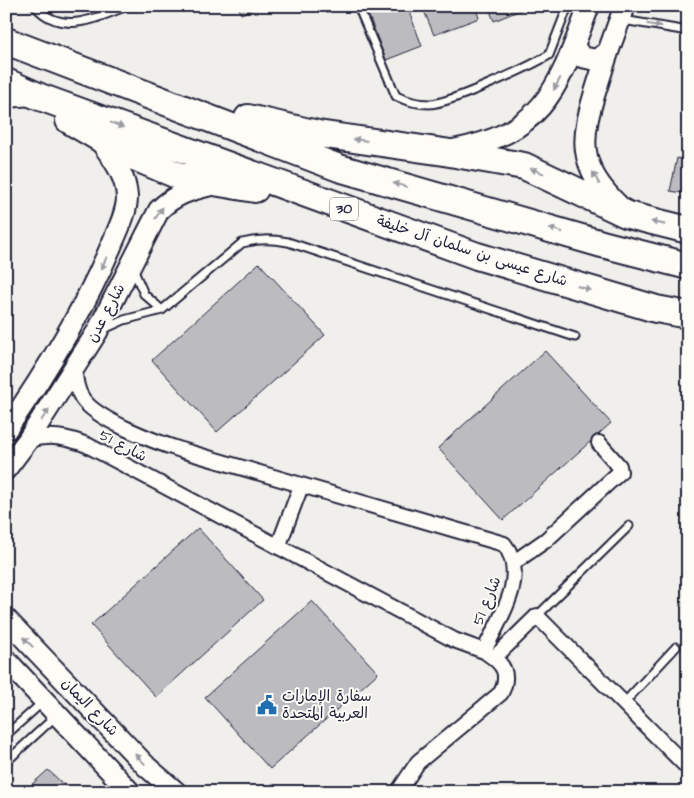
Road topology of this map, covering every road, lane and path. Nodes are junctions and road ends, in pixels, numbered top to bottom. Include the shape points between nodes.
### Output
1 (35, 6) edge
2 (127, 6) edge
3 (358, 6) edge
4 (568, 6) edge
5 (589, 6) edge
6 (622, 13) edge
7 (688, 31) edge
8 (6, 41) edge
9 (574, 46) junction
10 (32, 51) junction
11 (608, 52) junction
12 (6, 82) edge
13 (40, 97) junction
14 (6, 100) edge
15 (99, 138) junction
16 (444, 152) junction
17 (222, 184) junction
18 (301, 193) junction
19 (628, 214) junction
20 (688, 230) edge
21 (114, 239) junction
22 (602, 244) junction
23 (136, 256) junction
24 (688, 257) edge
25 (688, 266) edge
26 (656, 308) junction
27 (162, 310) junction
28 (688, 315) edge
29 (688, 319) edge
30 (97, 332) junction
31 (575, 337) dead end
32 (75, 369) junction
33 (6, 430) edge
34 (28, 440) junction
35 (600, 443) dead end
36 (7, 466) edge
37 (301, 486) junction
38 (629, 526) dead end
39 (278, 546) junction
40 (513, 563) junction
41 (538, 616) junction
42 (6, 619) edge
43 (676, 648) dead end
44 (489, 654) junction
45 (6, 660) edge
46 (624, 703) junction
47 (91, 707) junction
48 (56, 714) junction
49 (6, 735) edge
50 (6, 762) edge
51 (688, 768) edge
52 (130, 792) edge
53 (176, 792) edge
54 (398, 792) edge

1 - 2 lane via 48,16 72,23 96,19
3 - 4 lane via 396,96 430,104 450,100 549,56
5 - 9 street
6 -> 7 lane
6 - 11 street
8 - 10 highway
9 - 11 street via 582,58 596,60
9 -> 16 street via 556,86 531,118 495,138
16 -> 10 highway via 287,128
22 -> 10 highway via 340,168
19 -> 11 street via 598,182 589,164 584,142 587,115
12 - 13 highway, شارع عيسى بن سلمان آل خليفة / 30
13 - 14 street
13 - 15 highway via 48,106
13 -> 18 highway, شارع عيسى بن سلمان آل خليفة / 30
15 - 17 highway via 125,154 179,176
15 - 21 street, شارع عدن via 116,163 126,194 124,214
19 -> 16 highway via 524,166
17 - 18 highway
23 -> 17 street, شارع عدن via 165,204 187,190
18 -> 26 highway, شارع عيسى بن سلمان آل خليفة / 30 via 477,256
20 -> 19 highway
21 - 23 street via 122,234 134,235
21 -> 33 street, شارع عدن via 56,356
22 - 24 highway
22 - 25 highway
23 - 27 lane via 144,294
23 - 30 street, شارع عدن
26 - 28 highway, شارع عيسى بن سلمان آل خليفة / 30
26 - 29 highway
27 - 30 lane via 124,320
27 - 31 lane via 242,243 271,239
30 - 32 street, شارع عدن
34 -> 32 street, شارع عدن
32 - 37 street, شارع 51 via 78,391 89,407 145,437
34 - 36 street, شارع عدن
34 - 39 street, شارع 51 via 50,436 86,445
35 - 40 street via 619,466 620,472 546,540
37 - 39 street
37 - 40 street, شارع 51 via 498,541 508,550
38 - 41 lane
39 - 44 street, شارع 51 via 454,640
40 - 44 street, شارع 51 via 511,591
41 - 44 street
41 - 46 street
47 -> 42 street, شارع اليمان
43 - 46 lane
44 - 54 street via 502,665 506,681 501,693 418,762
45 - 48 street, شارع اليمان
46 - 51 street
47 - 48 street via 82,721
53 -> 47 street, شارع اليمان via 147,767
48 - 49 lane
48 - 50 lane
48 - 52 street, شارع اليمان

